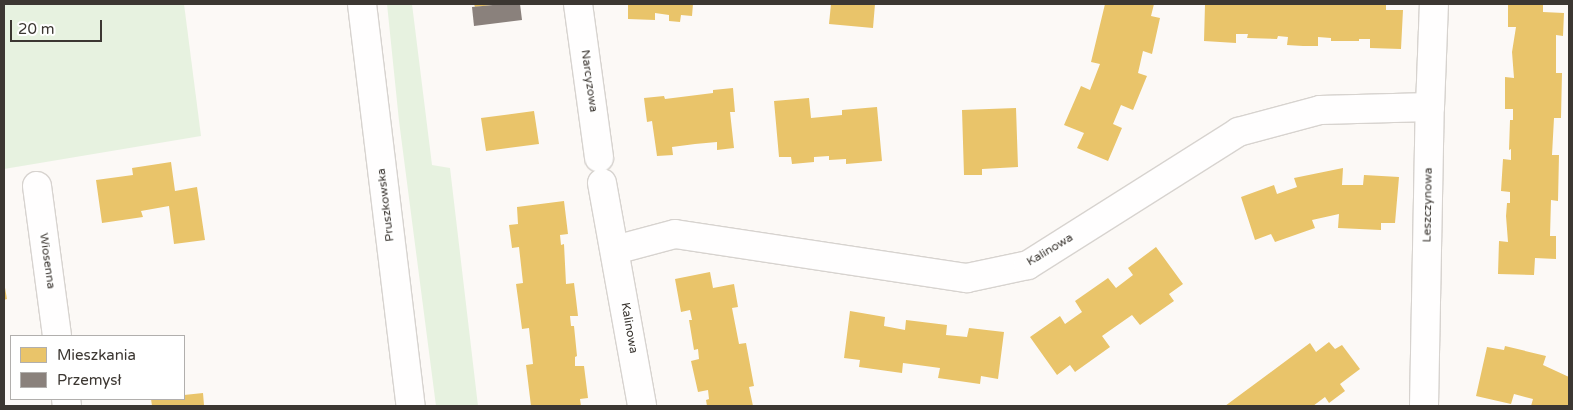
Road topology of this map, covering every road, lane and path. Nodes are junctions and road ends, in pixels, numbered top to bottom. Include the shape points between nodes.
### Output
1 (362, 4) edge
2 (578, 4) edge
3 (1434, 4) edge
4 (1430, 107) junction
5 (601, 170) joint
6 (36, 186) dead end
7 (615, 250) junction
8 (57, 335) edge
9 (411, 406) edge
10 (642, 406) edge
11 (1424, 406) edge

1 - 9 street, Pruszkowska
2 - 5 street, Narcyzowa
3 - 4 street, Leszczynowa
4 - 7 street, Kalinowa via 1320,110 1238,132 1028,265 967,278 675,234
4 - 11 street, Leszczynowa
5 - 7 street, Kalinowa
6 - 8 street, Wiosenna
7 - 10 street, Kalinowa

